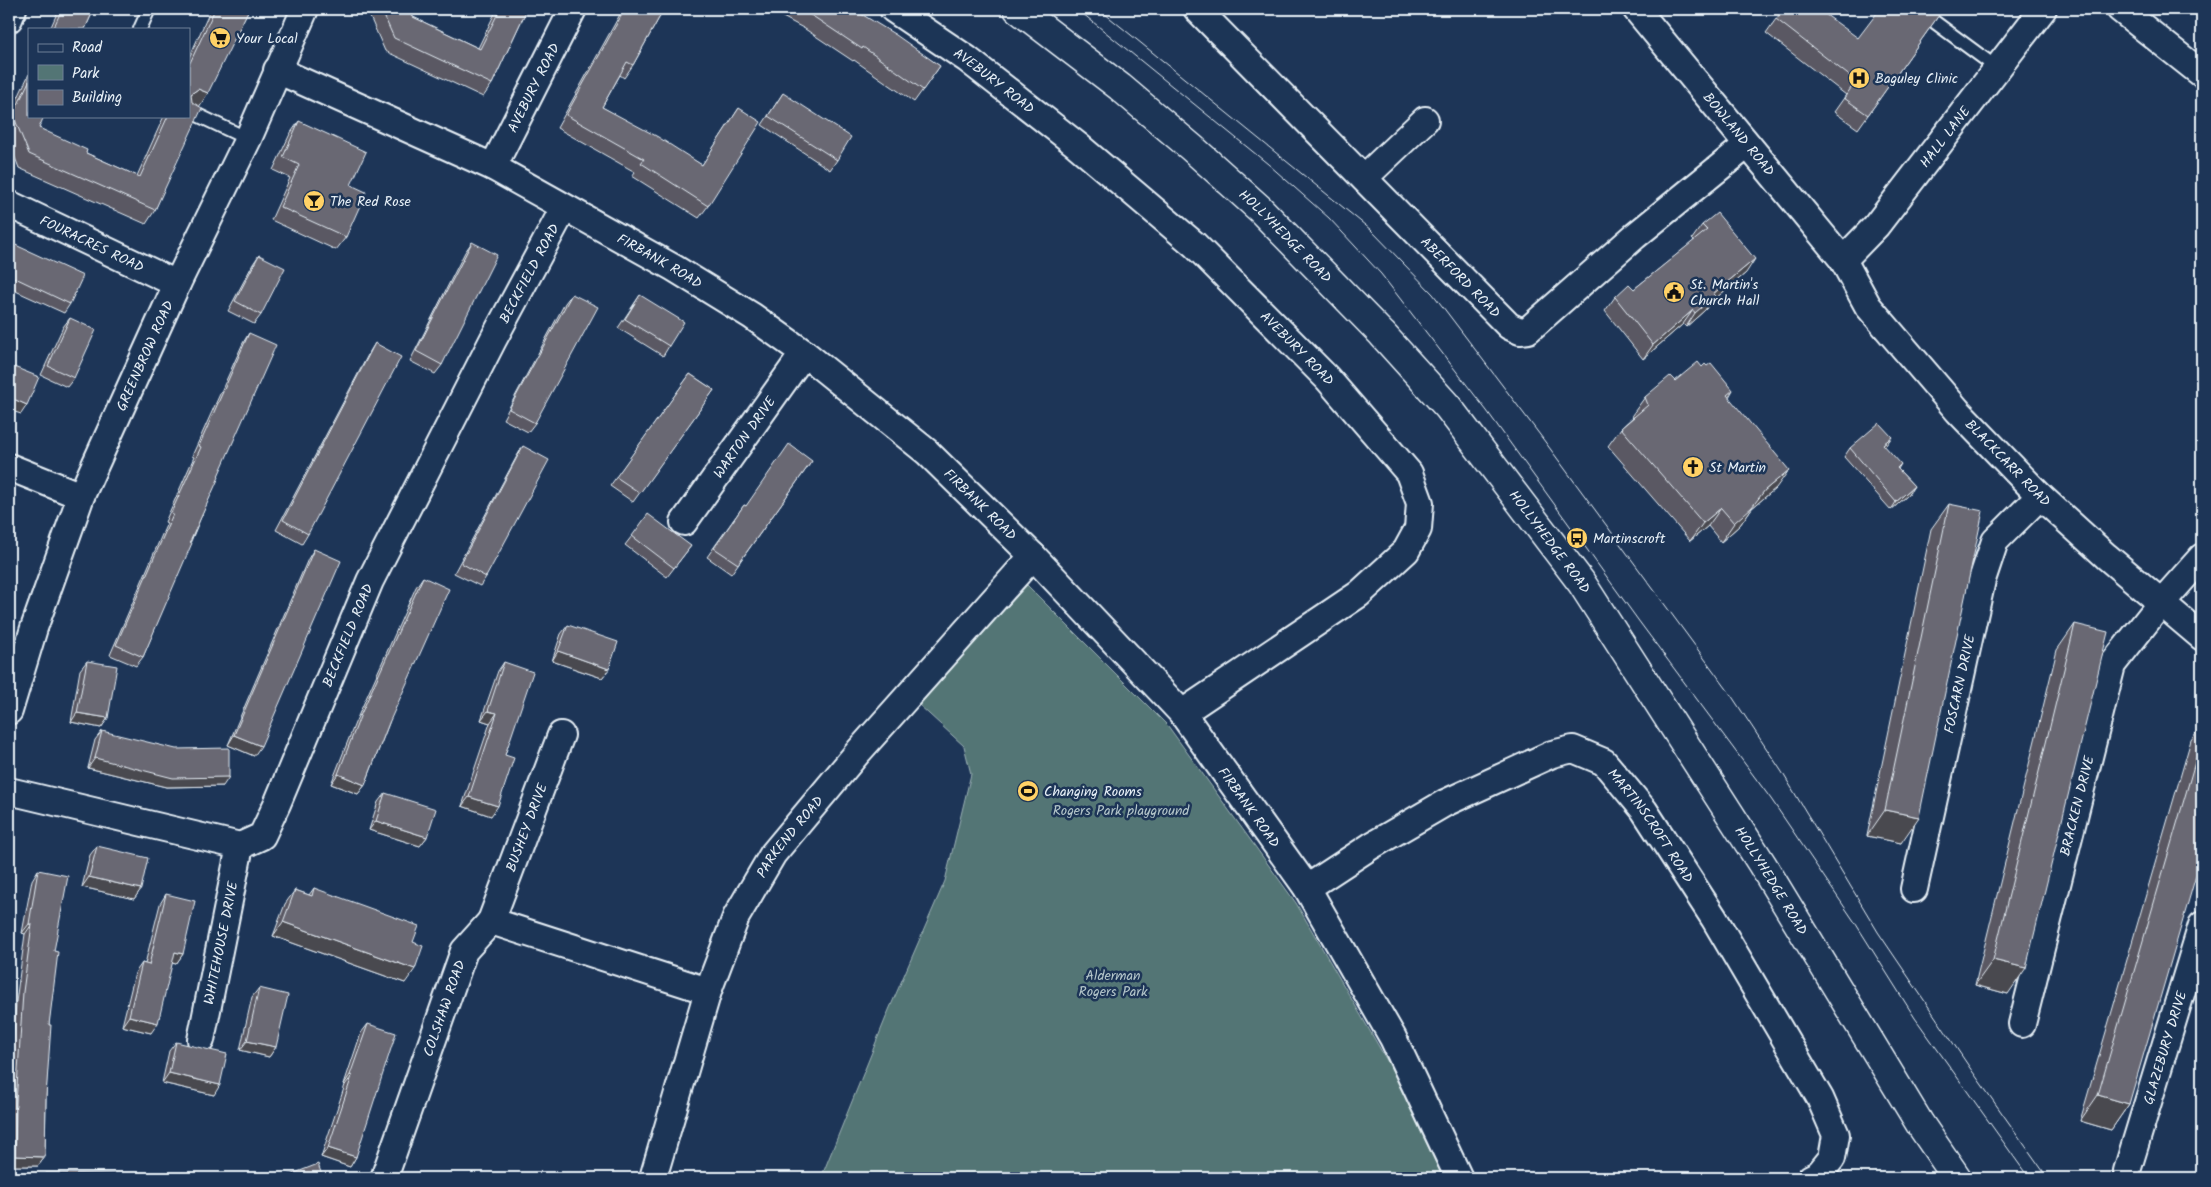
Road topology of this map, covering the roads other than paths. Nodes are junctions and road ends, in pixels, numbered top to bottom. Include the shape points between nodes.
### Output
1 (14, 9) edge
2 (149, 9) edge
3 (305, 9) edge
4 (574, 9) edge
5 (893, 9) edge
6 (1018, 9) edge
7 (1197, 9) edge
8 (1636, 9) edge
9 (1917, 9) edge
10 (2042, 9) edge
11 (2120, 9) edge
12 (9, 19) edge
13 (140, 28) edge
14 (1997, 68) junction
15 (277, 70) junction
16 (2202, 74) edge
17 (190, 111) edge
18 (1425, 120) dead end
19 (248, 139) junction
20 (1747, 145) junction
21 (493, 167) junction
22 (1364, 178) junction
23 (9, 204) edge
24 (564, 208) junction
25 (1843, 260) junction
26 (177, 284) junction
27 (804, 353) junction
28 (9, 468) edge
29 (82, 496) junction
30 (2040, 496) junction
31 (684, 522) dead end
32 (1033, 556) junction
33 (2202, 557) edge
34 (2161, 603) junction
35 (2202, 637) edge
36 (9, 711) edge
37 (1182, 713) junction
38 (561, 735) dead end
39 (9, 791) edge
40 (240, 846) junction
41 (1307, 888) junction
42 (1914, 889) dead end
43 (491, 921) junction
44 (2202, 925) edge
45 (708, 991) junction
46 (2022, 1024) dead end
47 (201, 1040) dead end
48 (2127, 1171) dead end
49 (384, 1178) edge
50 (653, 1178) edge
51 (1459, 1178) edge
52 (1811, 1178) edge
53 (1957, 1178) edge

1 - 12 street
2 - 13 lane
3 - 15 street, GREENBROW ROAD
4 - 21 street, AVEBURY ROAD
5 - 37 street, AVEBURY ROAD via 968,60 1195,245 1327,378 1409,473 1420,503 1418,529 1406,551 1359,594
6 - 53 street, HOLLYHEDGE ROAD via 1120,87 1260,209 1448,407 1582,582 1757,856 1920,1124
7 - 22 street, ABERFORD ROAD
8 - 20 street, BOWLAND ROAD
9 - 14 lane
10 - 14 street, HALL LANE
11 - 16 street
14 - 25 street, HALL LANE via 1876,226
15 - 19 street, GREENBROW ROAD
15 - 21 street, FIRBANK ROAD
17 - 19 lane
18 - 22 street
19 - 26 street, GREENBROW ROAD
20 - 22 street, ABERFORD ROAD via 1634,236 1528,330 1523,338
20 - 25 street, BOWLAND ROAD
21 - 24 street, FIRBANK ROAD
23 - 26 street, FOURACRES ROAD
24 - 27 street, FIRBANK ROAD via 674,268 752,316
24 - 40 street, BECKFIELD ROAD via 370,581 262,836
25 - 30 street, BLACKCARR ROAD via 1868,306 1958,411
26 - 29 street, GREENBROW ROAD
27 - 31 street, WARTON DRIVE
27 - 32 street, FIRBANK ROAD via 928,452
28 - 29 street
29 - 36 street, GREENBROW ROAD via 34,628
30 - 34 street, BLACKCARR ROAD
30 - 42 street, FOSCARN DRIVE via 1995,541 1982,580
32 - 37 street, FIRBANK ROAD
32 - 45 street, PARKEND ROAD via 859,751 773,854 736,917
33 - 34 street, BRACKEN DRIVE
34 - 35 street, BLACKCARR ROAD
34 - 46 street, BRACKEN DRIVE via 2112,665
37 - 41 street, FIRBANK ROAD
38 - 43 street, BUSHEY DRIVE
39 - 40 street
40 - 47 street, WHITEHOUSE DRIVE
41 - 51 street, FIRBANK ROAD via 1393,1038
41 - 52 street, MARTINSCROFT ROAD via 1445,803 1552,754 1574,749 1604,762 1644,810 1709,909 1820,1098 1836,1135 1832,1158 1819,1174
43 - 45 street
43 - 49 street, COLSHAW ROAD via 464,951
44 - 48 street, GLAZEBURY DRIVE
45 - 50 street, PARKEND ROAD

